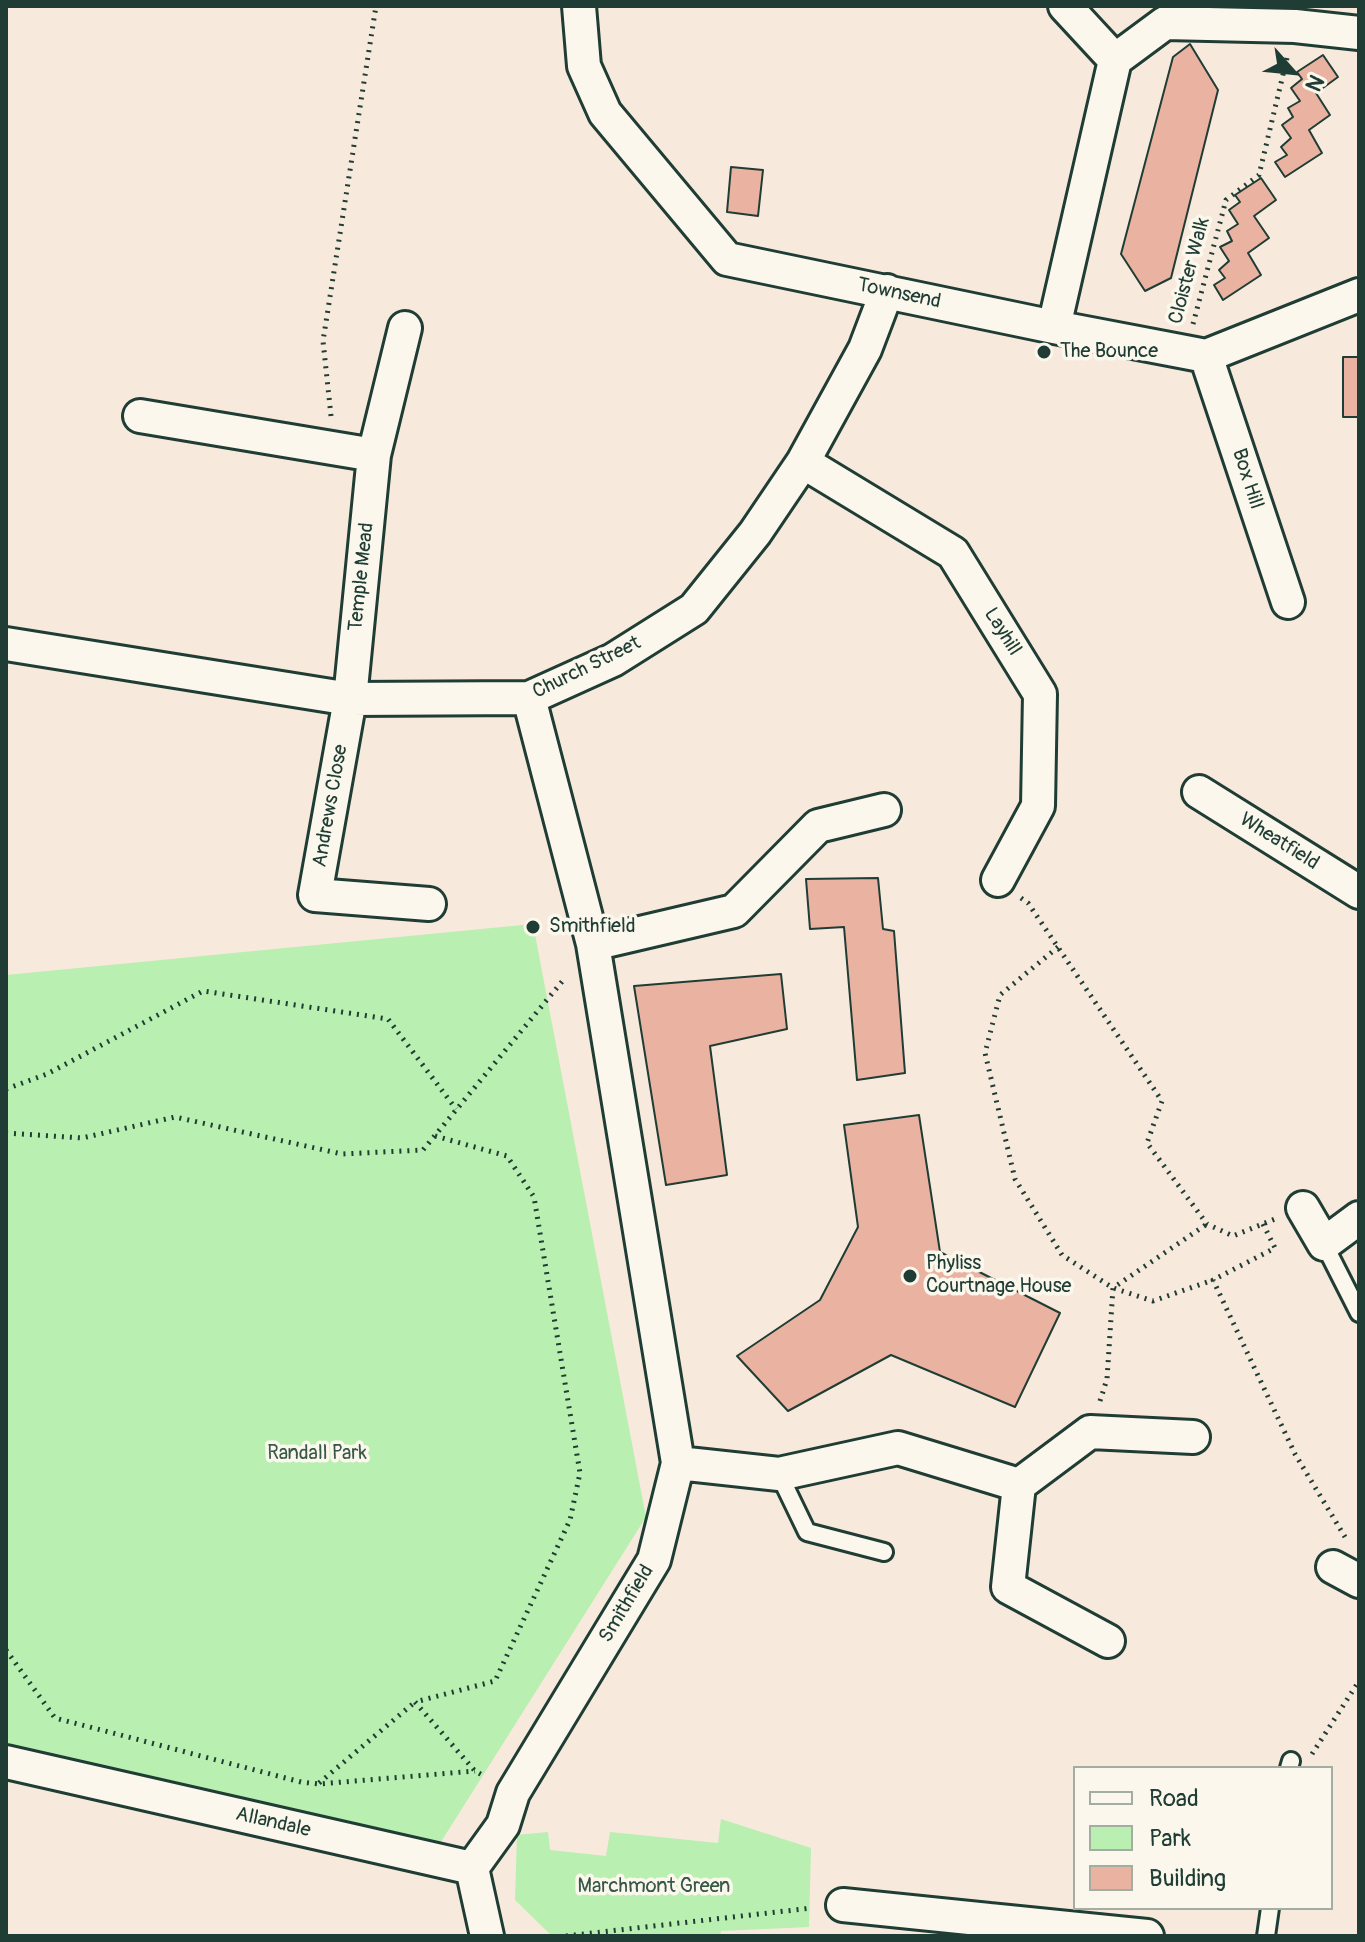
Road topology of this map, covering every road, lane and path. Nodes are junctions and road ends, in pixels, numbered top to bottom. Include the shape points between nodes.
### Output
1 (376, 6) edge
2 (579, 6) edge
3 (1065, 6) edge
4 (1295, 26) junction
5 (1359, 33) edge
6 (1115, 60) junction
7 (887, 291) junction
8 (1359, 295) edge
9 (1054, 327) junction
10 (405, 328) dead end
11 (1195, 355) junction
12 (140, 416) dead end
13 (374, 455) junction
14 (803, 462) junction
15 (1288, 602) dead end
16 (6, 644) edge
17 (529, 698) junction
18 (350, 699) junction
19 (1199, 792) dead end
20 (884, 810) dead end
21 (998, 880) joint
22 (1359, 892) edge
23 (429, 904) dead end
24 (593, 944) junction
25 (1058, 947) junction
26 (6, 1089) edge
27 (456, 1109) junction
28 (6, 1133) edge
29 (435, 1136) junction
30 (1303, 1208) joint
31 (1359, 1218) edge
32 (1207, 1224) junction
33 (1263, 1224) junction
34 (1324, 1244) junction
35 (1213, 1280) junction
36 (1113, 1288) junction
37 (1359, 1313) edge
38 (1090, 1432) junction
39 (1193, 1437) dead end
40 (678, 1463) junction
41 (779, 1474) junction
42 (1019, 1485) junction
43 (884, 1552) dead end
44 (1346, 1574) edge
45 (1108, 1641) dead end
46 (6, 1650) edge
47 (1359, 1681) edge
48 (415, 1702) junction
49 (6, 1762) edge
50 (1290, 1764) edge
51 (475, 1771) junction
52 (319, 1784) junction
53 (513, 1793) junction
54 (472, 1868) junction
55 (843, 1905) joint
56 (1270, 1910) edge
57 (988, 1928) edge
58 (487, 1936) edge
59 (566, 1936) edge
60 (1147, 1936) edge
61 (1266, 1936) edge

1 - 13 path via 323,341 330,416
2 - 7 street, Townsend via 584,66 605,113 727,259
3 - 6 street
4 - 5 street
4 - 6 street via 1165,23
4 - 11 path, Cloister Walk via 1259,175 1226,200
6 - 9 street
7 - 9 street, Townsend
7 - 14 street, Church Street via 865,349
8 - 11 street
9 - 11 street, Townsend
10 - 13 street, Temple Mead
11 - 15 street, Box Hill
12 - 13 street
13 - 18 street, Temple Mead
14 - 17 street, Church Street via 694,609 613,660
14 - 21 street, Layhill via 953,553 1040,694 1038,806
16 - 18 street, Church Street
17 - 18 street, Church Street
17 - 24 street, Smithfield
18 - 23 street, Andrews Close via 315,895
19 - 22 street, Wheatfield
20 - 24 street via 818,826 734,911
21 - 25 path via 1028,903
24 - 27 path
24 - 40 street, Smithfield
25 - 32 path via 1162,1101 1147,1143
25 - 36 path via 1000,995 985,1053 1015,1179 1062,1255
26 - 27 path via 47,1074 203,991 388,1019
27 - 29 path
28 - 29 path via 82,1138 175,1117 342,1154 423,1150
29 - 48 path via 507,1156 534,1197 580,1473 570,1520 495,1681
30 - 33 path
30 - 34 street
31 - 34 street
32 - 33 path via 1233,1236
32 - 36 path
33 - 35 path via 1275,1248
34 - 37 lane
35 - 36 path via 1153,1301
35 - 44 path via 1295,1454 1345,1537
36 - 38 path via 1107,1379
38 - 39 street
38 - 42 street
40 - 41 street
40 - 53 street, Smithfield via 654,1560
41 - 42 street via 898,1448
41 - 43 lane via 807,1532
42 - 45 street via 1008,1587
46 - 52 path via 55,1718
47 - 50 path via 1309,1758
48 - 51 path
48 - 52 path
49 - 54 street, Allandale
51 - 52 path
51 - 53 path
53 - 54 street, Smithfield via 503,1825
54 - 58 street
55 - 57 street
55 - 59 path
56 - 61 lane
57 - 60 street

